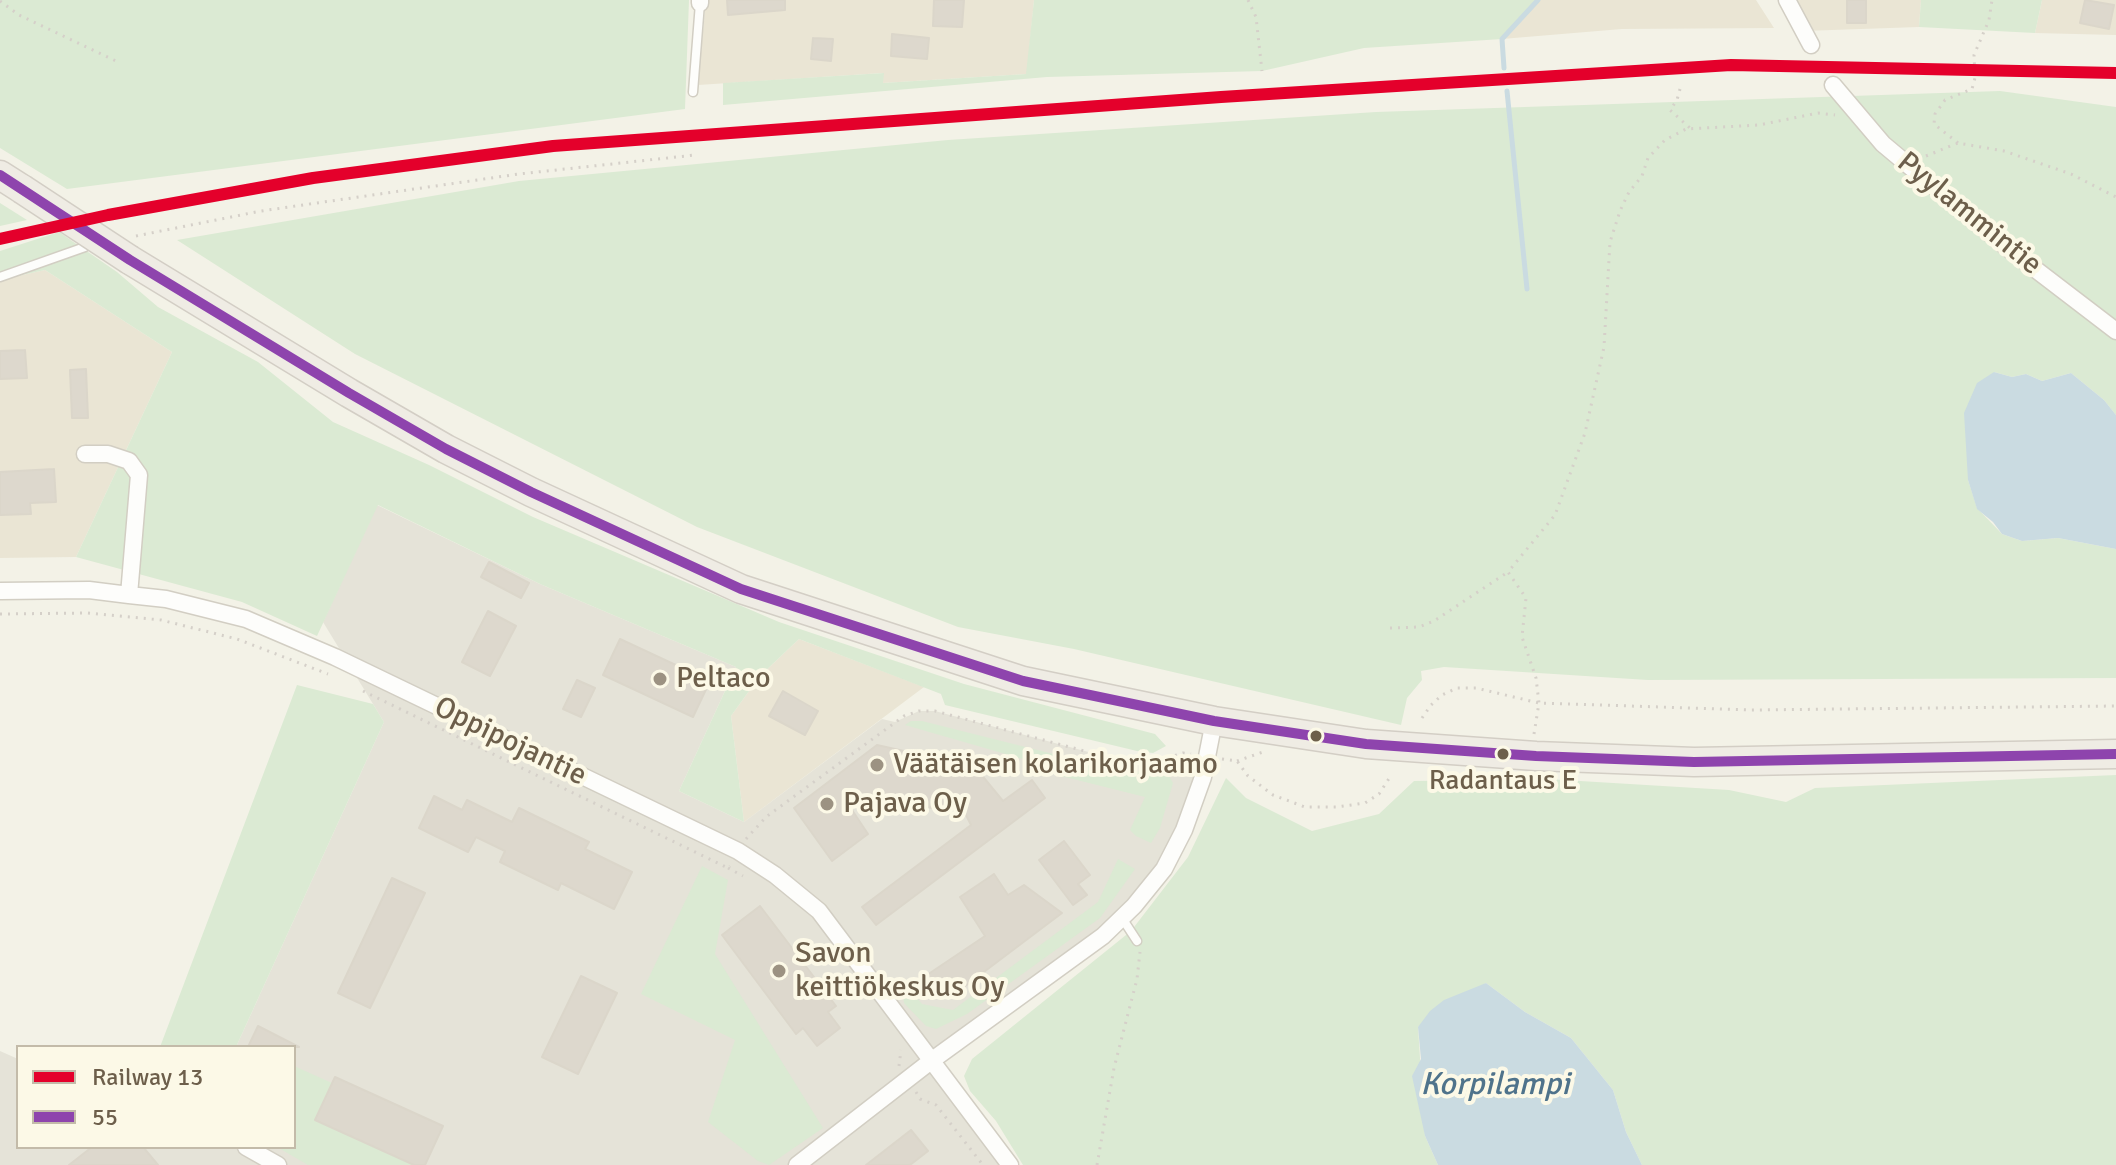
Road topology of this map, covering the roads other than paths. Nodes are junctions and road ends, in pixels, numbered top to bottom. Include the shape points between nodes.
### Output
1 (1787, 0) edge
2 (700, 2) edge
3 (1811, 45) dead end
4 (1833, 85) dead end
5 (693, 92) dead end
6 (11, 182) edge
7 (85, 247) dead end
8 (0, 277) edge
9 (2116, 331) edge
10 (85, 454) dead end
11 (0, 591) edge
12 (129, 595) junction
13 (1214, 721) junction
14 (2116, 754) edge
15 (1122, 917) junction
16 (1137, 941) road end
17 (931, 1061) junction
18 (250, 1149) edge
19 (278, 1165) edge
20 (797, 1165) edge
21 (1010, 1165) edge

1 - 3 street
2 - 5 lane
4 - 9 street, Pyylammintie via 1883,144
6 - 13 highway, bridge via 130,249 349,393 446,449 741,589 1023,681
7 - 8 lane
10 - 12 street via 129,461 139,475
11 - 12 street, Oppipojantie
12 - 17 street, Oppipojantie via 246,619 738,851 819,911
13 - 14 highway via 1366,744 1694,762
13 - 15 street via 1203,777 1184,830 1164,869
15 - 16 lane
15 - 17 street
17 - 20 street
17 - 21 street, Oppipojantie
18 - 19 street

